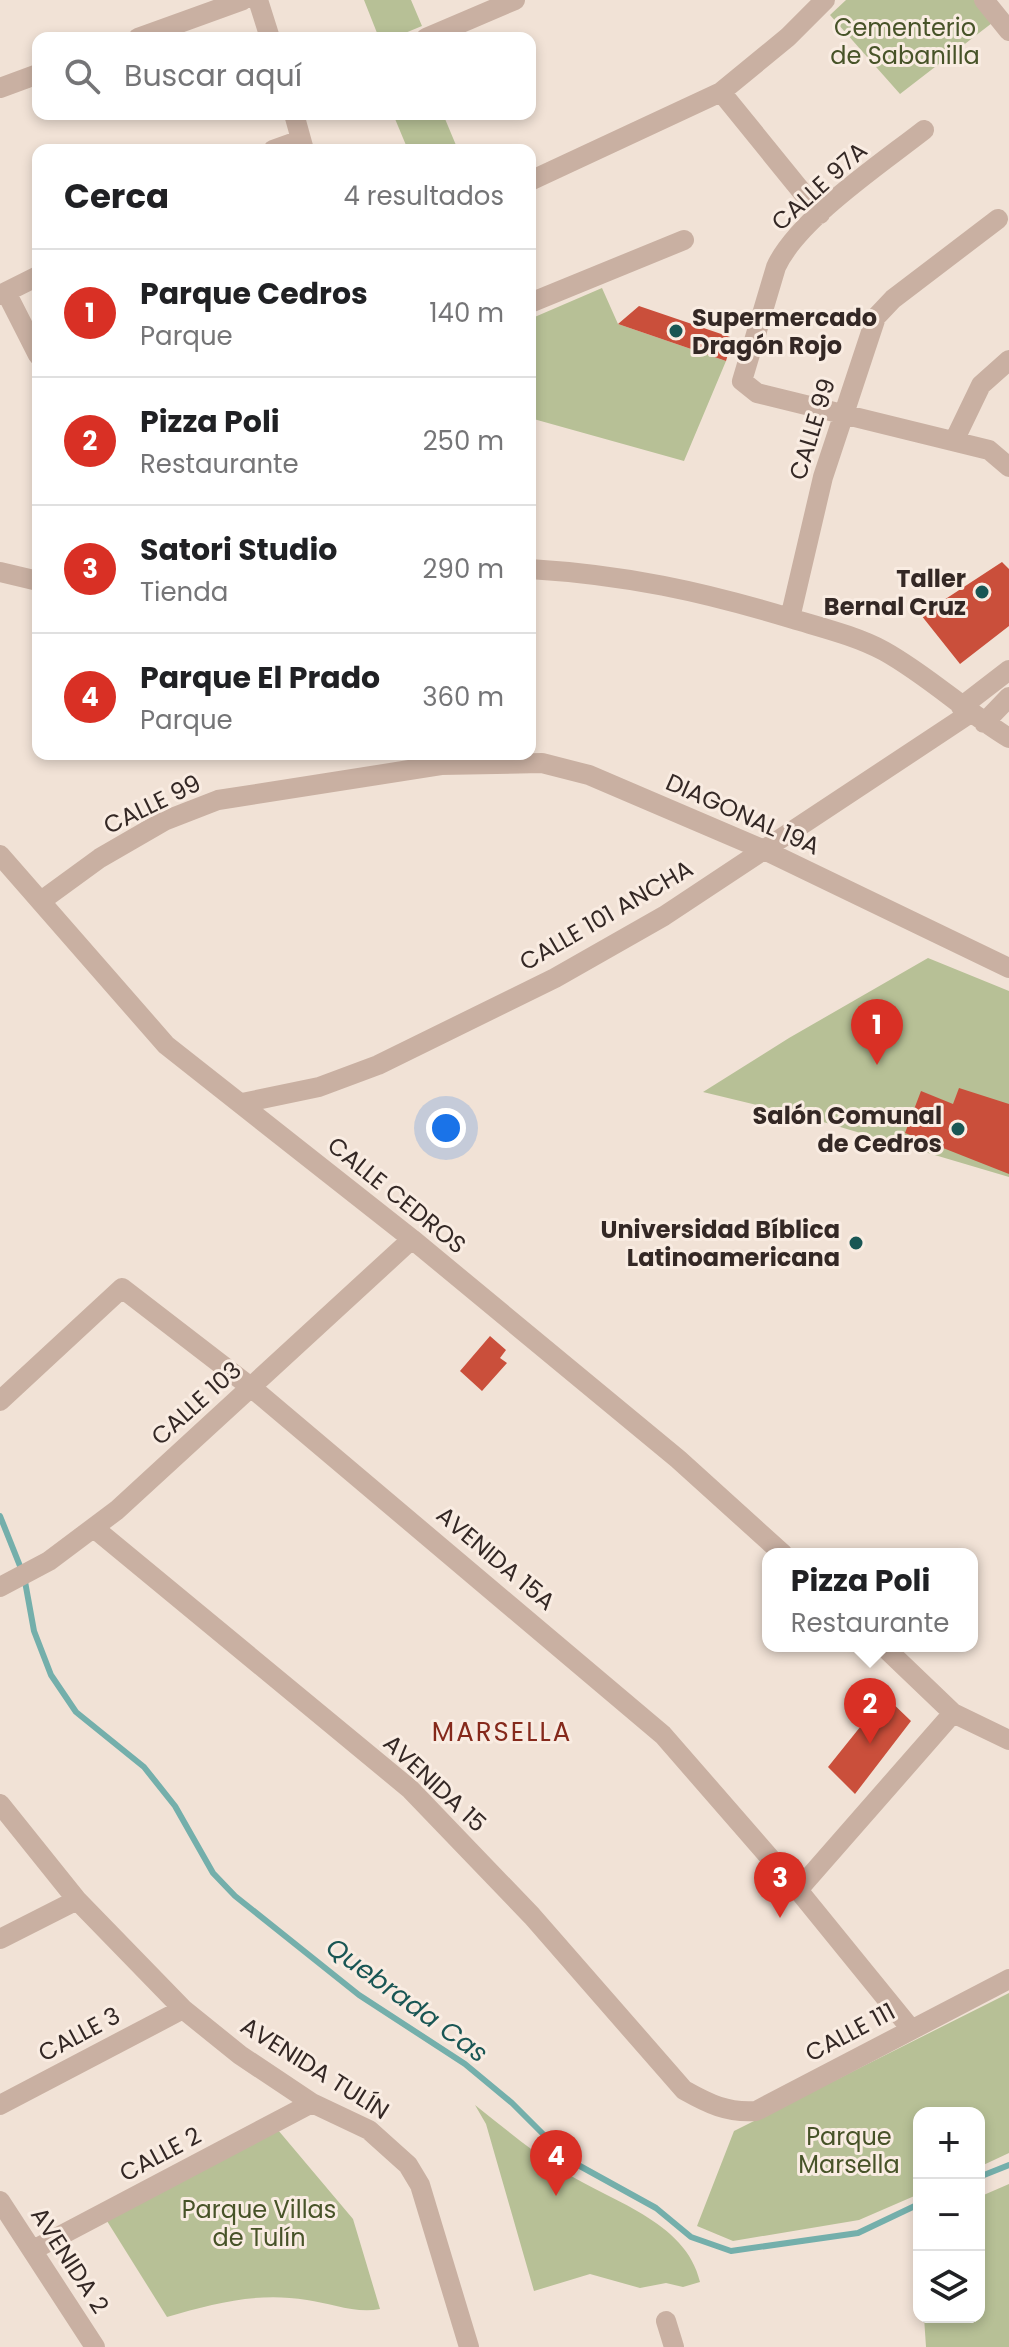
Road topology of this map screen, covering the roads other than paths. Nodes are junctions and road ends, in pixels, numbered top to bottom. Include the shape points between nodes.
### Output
1 (243, 0) edge
2 (258, 0) edge
3 (515, 0) edge
4 (825, 0) edge
5 (984, 0) edge
6 (1009, 31) edge
7 (155, 32) edge
8 (268, 32) edge
9 (440, 32) edge
10 (32, 76) edge
11 (0, 88) edge
12 (721, 92) junction
13 (296, 120) edge
14 (924, 130) dead end
15 (302, 144) edge
16 (536, 178) edge
17 (820, 214) junction
18 (998, 219) dead end
19 (684, 240) dead end
20 (32, 279) edge
21 (3, 294) edge
22 (536, 301) edge
23 (32, 345) edge
24 (1009, 360) edge
25 (843, 413) junction
26 (954, 441) junction
27 (1009, 467) edge
28 (536, 569) edge
29 (0, 572) edge
30 (32, 580) edge
31 (790, 618) junction
32 (1009, 670) edge
33 (1009, 697) edge
34 (971, 715) junction
35 (1009, 738) edge
36 (441, 760) edge
37 (762, 849) junction
38 (0, 855) edge
39 (41, 901) junction
40 (1009, 968) edge
41 (242, 1103) junction
42 (412, 1239) junction
43 (252, 1388) junction
44 (0, 1401) edge
45 (94, 1528) junction
46 (776, 1548) edge
47 (1, 1586) edge
48 (889, 1652) edge
49 (953, 1713) junction
50 (1009, 1740) edge
51 (0, 1804) edge
52 (798, 1890) junction
53 (77, 1900) junction
54 (0, 1939) edge
55 (1009, 1979) edge
56 (183, 2009) junction
57 (911, 2029) junction
58 (312, 2103) junction
59 (0, 2105) edge
60 (711, 2105) joint
61 (0, 2201) edge
62 (33, 2250) junction
63 (666, 2321) dead end
64 (95, 2347) edge
65 (469, 2347) edge
66 (674, 2347) edge

1 - 7 street
2 - 8 street
3 - 9 street
4 - 12 street
5 - 6 street
10 - 11 street
12 - 16 street
12 - 17 street
13 - 15 street
14 - 17 street, CALLE 97A
17 - 25 street, CALLE 97A via 776,267 742,374 744,384 757,393
18 - 25 street, CALLE 99 via 881,311
19 - 22 street
20 - 21 street
21 - 23 street
24 - 26 street via 981,385
25 - 26 street
25 - 31 street, CALLE 99
26 - 27 street via 993,452
28 - 31 street via 599,573 693,589
29 - 30 street
31 - 34 street via 882,650
32 - 34 street
33 - 34 street
34 - 35 street
34 - 37 street, CALLE 101 ANCHA
36 - 37 street, DIAGONAL 19A via 542,763 589,775
36 - 39 street, CALLE 99 via 218,800 164,821
37 - 40 street, DIAGONAL 19A
37 - 41 street, CALLE 101 ANCHA via 664,916 555,978 378,1065 319,1087
38 - 39 street, CALLE CEDROS
39 - 41 street, CALLE CEDROS via 166,1045
41 - 42 street, CALLE CEDROS
42 - 43 street, CALLE 103
42 - 46 street, CALLE CEDROS via 678,1459
43 - 44 street, AVENIDA 15A via 122,1288
43 - 45 street, CALLE 103
43 - 52 street, AVENIDA 15A via 663,1735
45 - 47 street, CALLE 103 via 49,1561
45 - 60 street, AVENIDA 15 via 410,1789 532,1916 684,2090
48 - 49 street
49 - 50 street
49 - 52 street
51 - 53 street, AVENIDA TULÍN
52 - 57 street, AVENIDA 15A
53 - 54 street
53 - 56 street, AVENIDA TULÍN
55 - 57 street, CALLE 111
56 - 58 street, AVENIDA TULÍN
56 - 59 street, CALLE 3
57 - 60 street, CALLE 111 via 756,2111 733,2112
58 - 62 street, CALLE 2
58 - 65 street, AVENIDA TULÍN via 369,2130 408,2165 420,2185
61 - 62 street, AVENIDA 2
62 - 64 street, AVENIDA 2
63 - 66 street

